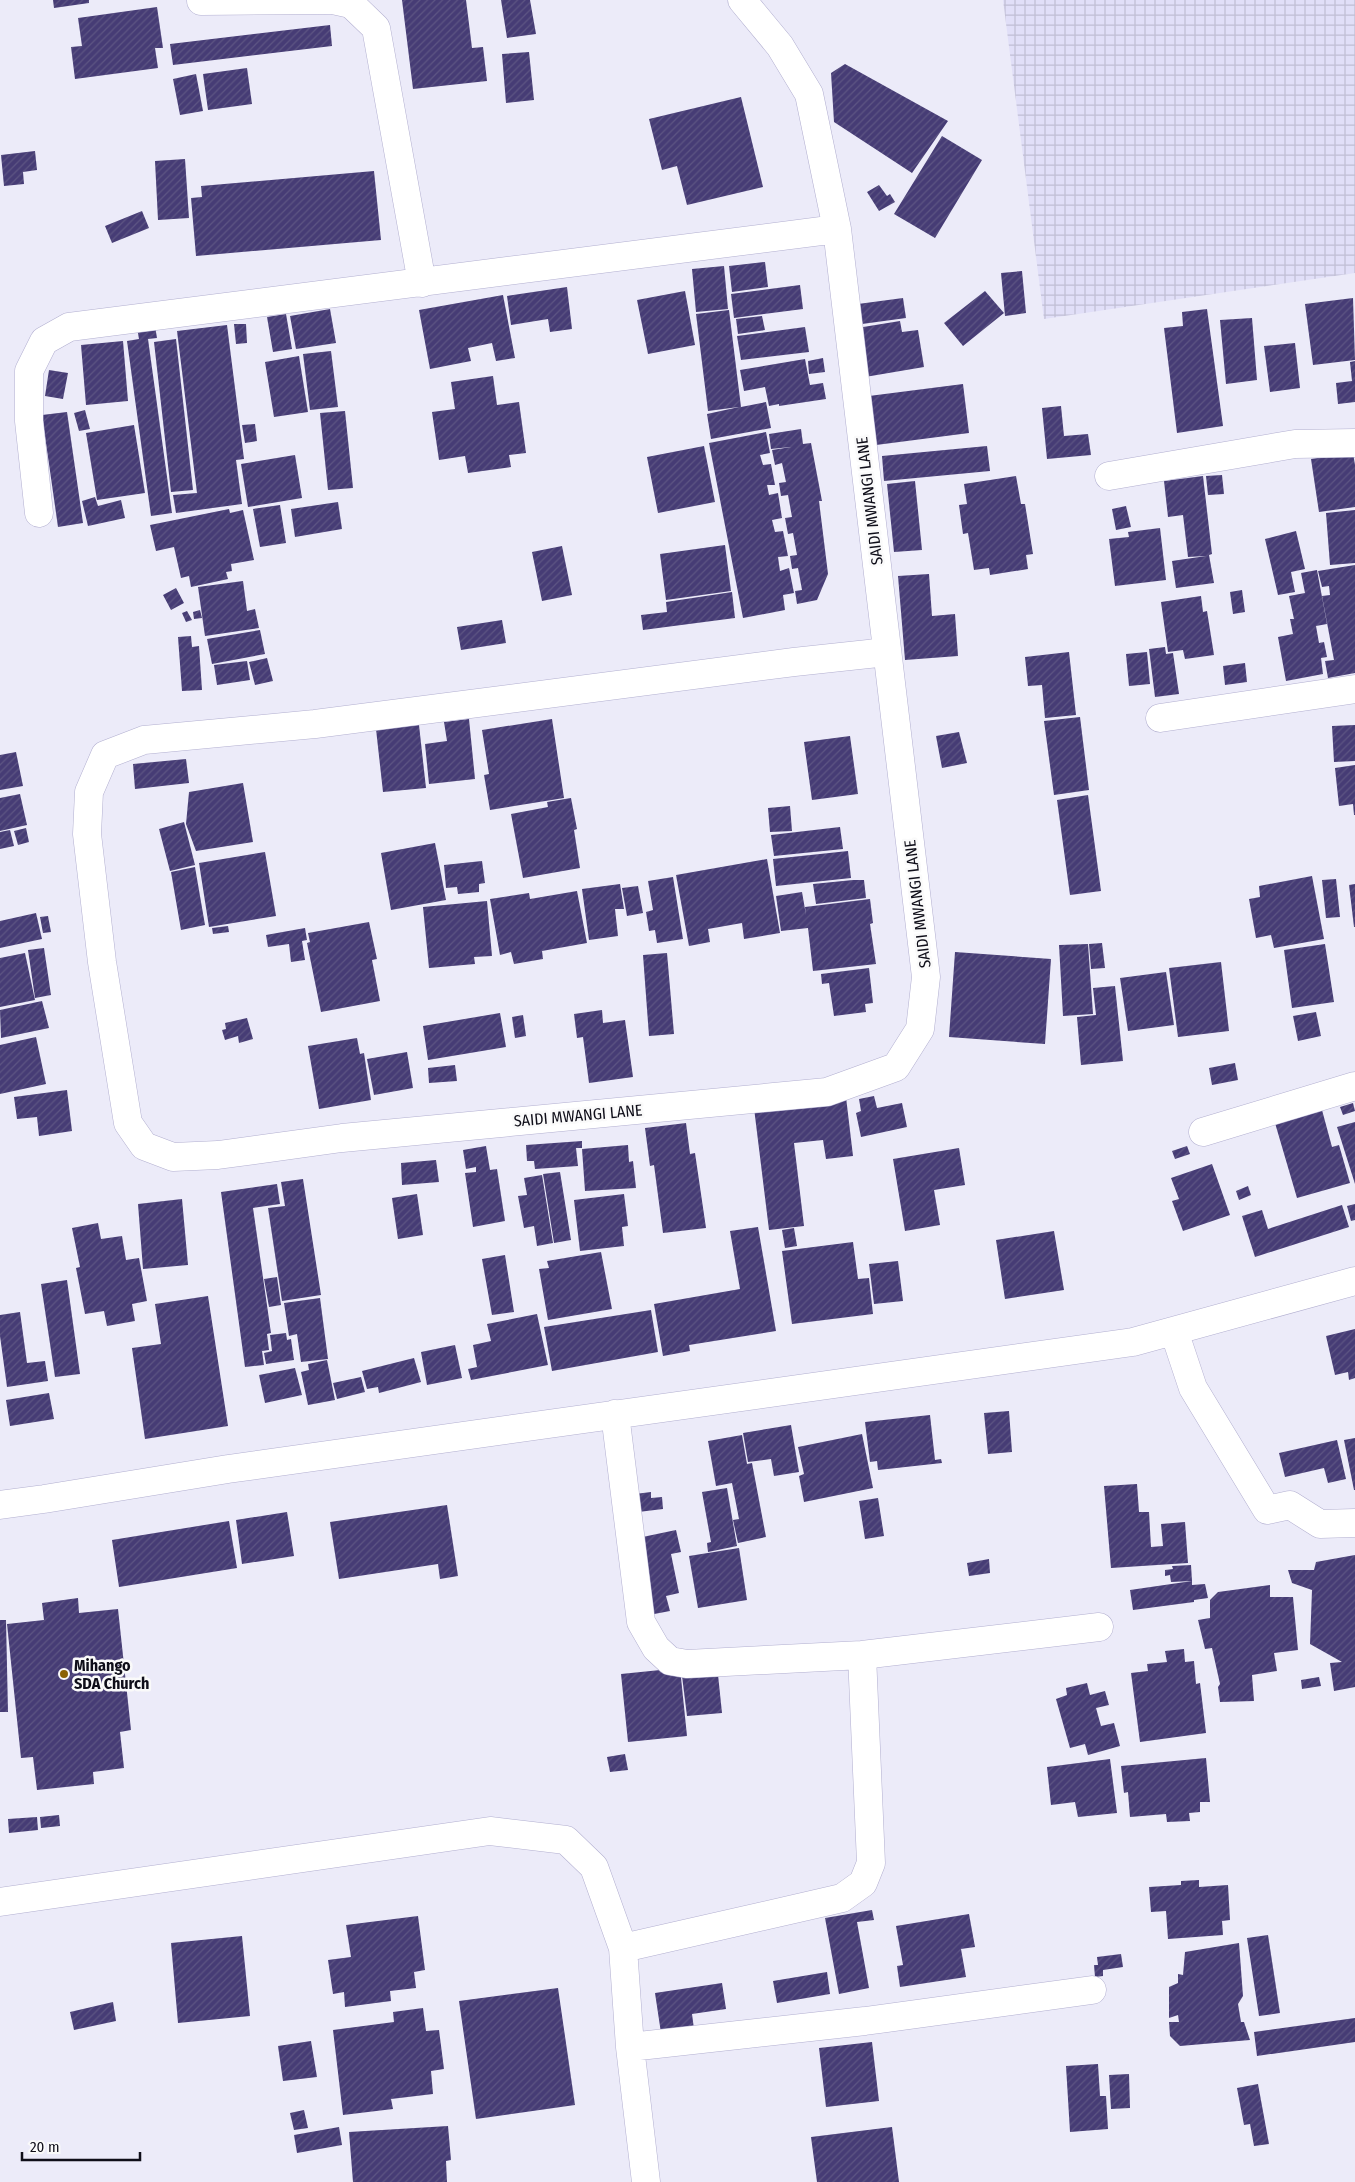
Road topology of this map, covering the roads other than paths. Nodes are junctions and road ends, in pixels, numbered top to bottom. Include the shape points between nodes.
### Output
1 (328, 0) edge
2 (333, 0) edge
3 (742, 0) edge
4 (201, 1) edge
5 (837, 229) junction
6 (422, 283) junction
7 (1355, 443) edge
8 (1109, 476) dead end
9 (38, 513) dead end
10 (887, 652) junction
11 (1355, 689) edge
12 (1160, 718) dead end
13 (1355, 1086) edge
14 (1202, 1132) dead end
15 (1355, 1281) edge
16 (1174, 1331) junction
17 (615, 1414) junction
18 (0, 1504) edge
19 (1355, 1522) edge
20 (1099, 1627) dead end
21 (862, 1655) junction
22 (0, 1902) edge
23 (623, 1948) junction
24 (1092, 1990) dead end
25 (630, 2047) junction
26 (646, 2182) edge

1 - 4 street
2 - 6 street via 351,4 376,28
3 - 5 street, SAIDI MWANGI LANE via 780,46 809,94
5 - 6 street
5 - 10 street, SAIDI MWANGI LANE
6 - 9 street via 69,327 44,340 29,370 29,421
7 - 8 street via 1295,444
10 - 10 street, SAIDI MWANGI LANE via 926,977 920,1029 896,1067 827,1092 342,1138 218,1155 173,1157 144,1146 128,1123 102,962 87,834 89,792 105,755 144,740 315,724
11 - 12 street
13 - 14 street
15 - 16 street
16 - 17 street via 1133,1342
16 - 19 street via 1193,1388 1267,1510 1290,1505 1320,1524
17 - 18 street
17 - 21 street via 641,1622 656,1648 670,1661 687,1664
20 - 21 street
21 - 23 street via 871,1863 863,1883 842,1898
22 - 23 street via 490,1831 566,1840 594,1867
23 - 25 street
24 - 25 street via 865,2021
25 - 26 street

